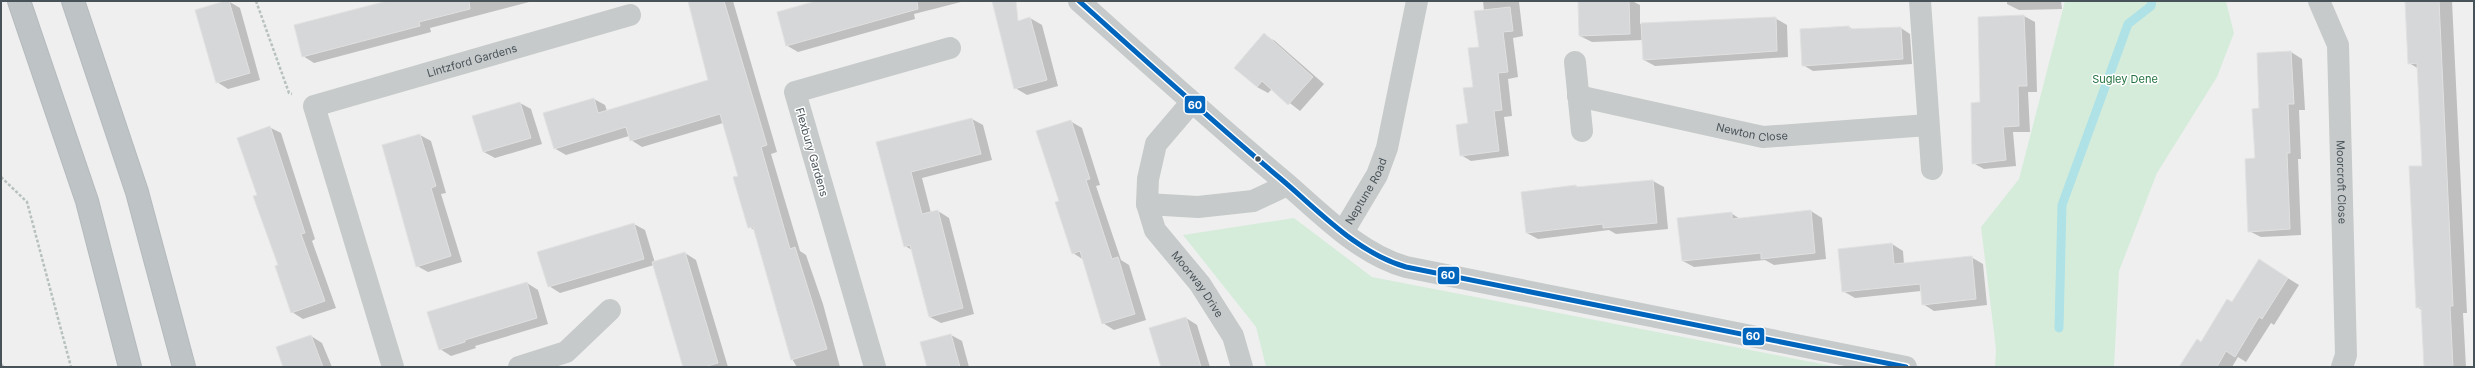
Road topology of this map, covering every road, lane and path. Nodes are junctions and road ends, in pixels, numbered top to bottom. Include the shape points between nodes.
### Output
1 (19, 1) edge
2 (73, 1) edge
3 (256, 1) edge
4 (1079, 1) edge
5 (1417, 1) edge
6 (1920, 1) edge
7 (2319, 1) edge
8 (630, 15) dead end
9 (950, 48) dead end
10 (1575, 62) dead end
11 (1578, 96) junction
12 (1191, 103) junction
13 (314, 106) junction
14 (1928, 125) junction
15 (1582, 131) dead end
16 (1932, 168) dead end
17 (1, 177) edge
18 (1288, 185) junction
19 (1147, 204) junction
20 (1343, 232) junction
21 (610, 310) dead end
22 (71, 367) edge
23 (130, 367) edge
24 (184, 367) edge
25 (393, 367) edge
26 (519, 367) edge
27 (875, 367) edge
28 (1242, 367) edge
29 (1906, 367) edge
30 (2342, 367) edge

1 - 23 highway via 87,201
2 - 24 highway via 137,192
3 - 13 path via 289,93
4 - 12 street
5 - 20 street, Neptune Road via 1387,148 1377,175
6 - 14 street
7 - 30 street, Moorcroft Close via 2338,45 2346,355
8 - 13 street, Lintzford Gardens
9 - 27 street, Flexbury Gardens via 795,92
10 - 11 street
11 - 14 street, Newton Close via 1763,137
11 - 15 street
12 - 18 street
12 - 19 street, Moorway Drive via 1156,144 1148,179
13 - 25 street
14 - 16 street
17 - 22 path via 27,202
18 - 19 street via 1253,201 1198,207
18 - 20 street
19 - 28 street, Moorway Drive via 1155,230 1200,284 1233,336
20 - 29 street, Neptune Road via 1385,261 1406,268
21 - 26 street via 566,352

